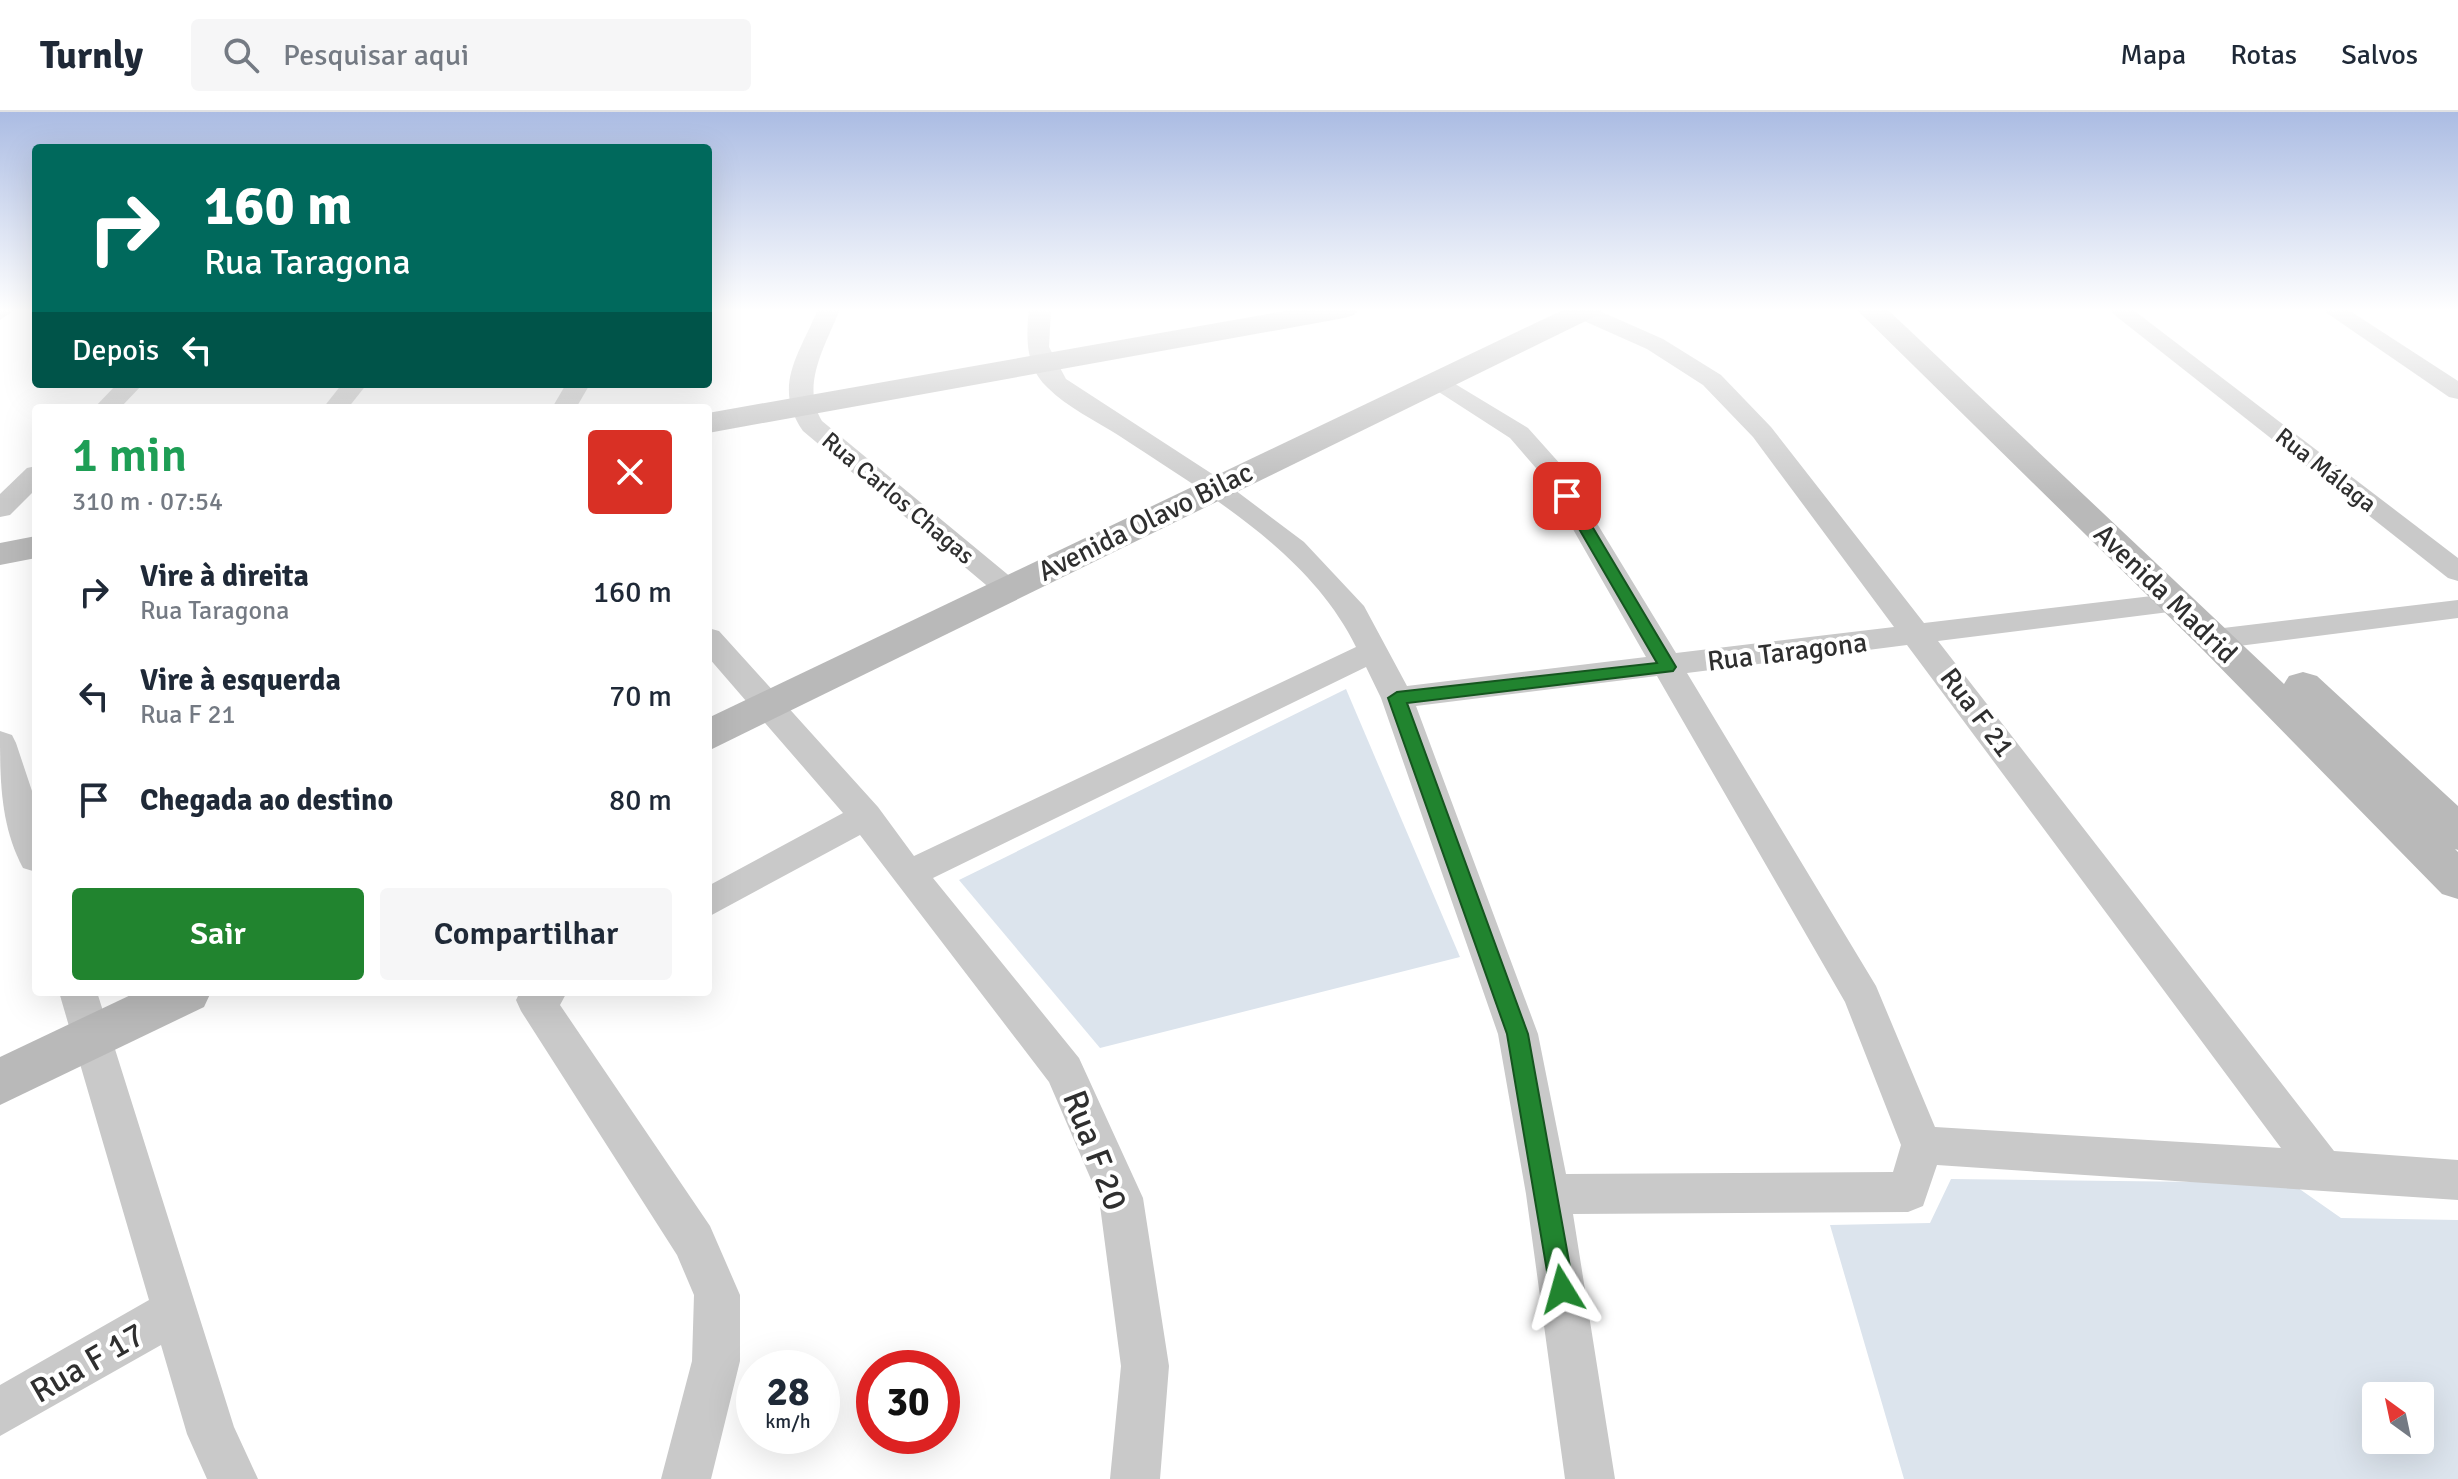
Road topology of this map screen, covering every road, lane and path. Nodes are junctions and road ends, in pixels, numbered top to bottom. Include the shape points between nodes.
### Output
1 (804, 373) edge
2 (979, 373) edge
3 (1050, 373) edge
4 (1452, 373) edge
5 (1701, 373) edge
6 (1937, 373) edge
7 (1964, 373) edge
8 (2200, 373) edge
9 (2429, 373) edge
10 (1437, 380) junction
11 (127, 388) edge
12 (352, 388) edge
13 (2458, 392) edge
14 (110, 404) edge
15 (338, 404) edge
16 (800, 406) junction
17 (712, 422) edge
18 (32, 478) edge
19 (1214, 487) junction
20 (0, 509) edge
21 (32, 548) edge
22 (0, 554) edge
23 (2458, 572) edge
24 (1008, 589) junction
25 (2177, 602) junction
26 (2458, 609) edge
27 (1919, 634) junction
28 (2231, 636) junction
29 (712, 642) edge
30 (1374, 651) junction
31 (1668, 667) junction
32 (1397, 698) junction
33 (771, 706) junction
34 (712, 734) edge
35 (0, 743) edge
36 (866, 816) junction
37 (2458, 833) edge
38 (32, 845) edge
39 (909, 874) junction
40 (2458, 881) edge
41 (712, 901) edge
42 (168, 996) edge
43 (538, 996) edge
44 (85, 1015) edge
45 (0, 1082) edge
46 (1922, 1145) junction
47 (2323, 1170) junction
48 (2458, 1180) edge
49 (1548, 1194) junction
50 (175, 1311) junction
51 (0, 1412) edge
52 (233, 1479) edge
53 (686, 1479) edge
54 (1135, 1479) edge
55 (1590, 1479) edge

1 - 16 street, Rua Carlos Chagas
2 - 16 street
3 - 19 street via 1056,383
4 - 10 street, Avenida Olavo Bilac
5 - 27 street, Rua F 21 via 1762,432
6 - 25 street, Avenida Madrid
7 - 28 street, Avenida Madrid
8 - 23 street, Rua Málaga
9 - 13 street
10 - 19 street, Avenida Olavo Bilac
10 - 31 street via 1519,433 1553,472
11 - 14 street
12 - 15 street
16 - 17 street
16 - 24 street, Rua Carlos Chagas via 812,426
18 - 20 street
19 - 24 street, Avenida Olavo Bilac
19 - 30 street via 1294,548 1354,613
21 - 22 street
24 - 33 street, Avenida Olavo Bilac
25 - 27 street, Rua Taragona
25 - 28 street, Avenida Madrid
26 - 28 street
27 - 31 street, Rua Taragona
27 - 47 street, Rua F 21
28 - 37 street, Avenida Madrid
28 - 40 street, Avenida Madrid
29 - 33 street, Rua F 20
30 - 32 street
30 - 39 street
31 - 32 street, Rua Taragona
31 - 46 street via 1862,997
32 - 49 street via 1518,1034
33 - 34 street, Avenida Olavo Bilac
33 - 36 street, Rua F 20
35 - 38 street
36 - 39 street, Rua F 20
36 - 41 street
39 - 54 street, Rua F 20 via 1065,1071 1121,1198 1145,1366
42 - 44 street
43 - 53 street via 694,1241 717,1295 716,1361
44 - 45 street
44 - 50 street
46 - 47 street
46 - 49 street via 1908,1192
47 - 48 street
49 - 55 street
50 - 51 street, Rua F 17
50 - 52 street via 212,1434

